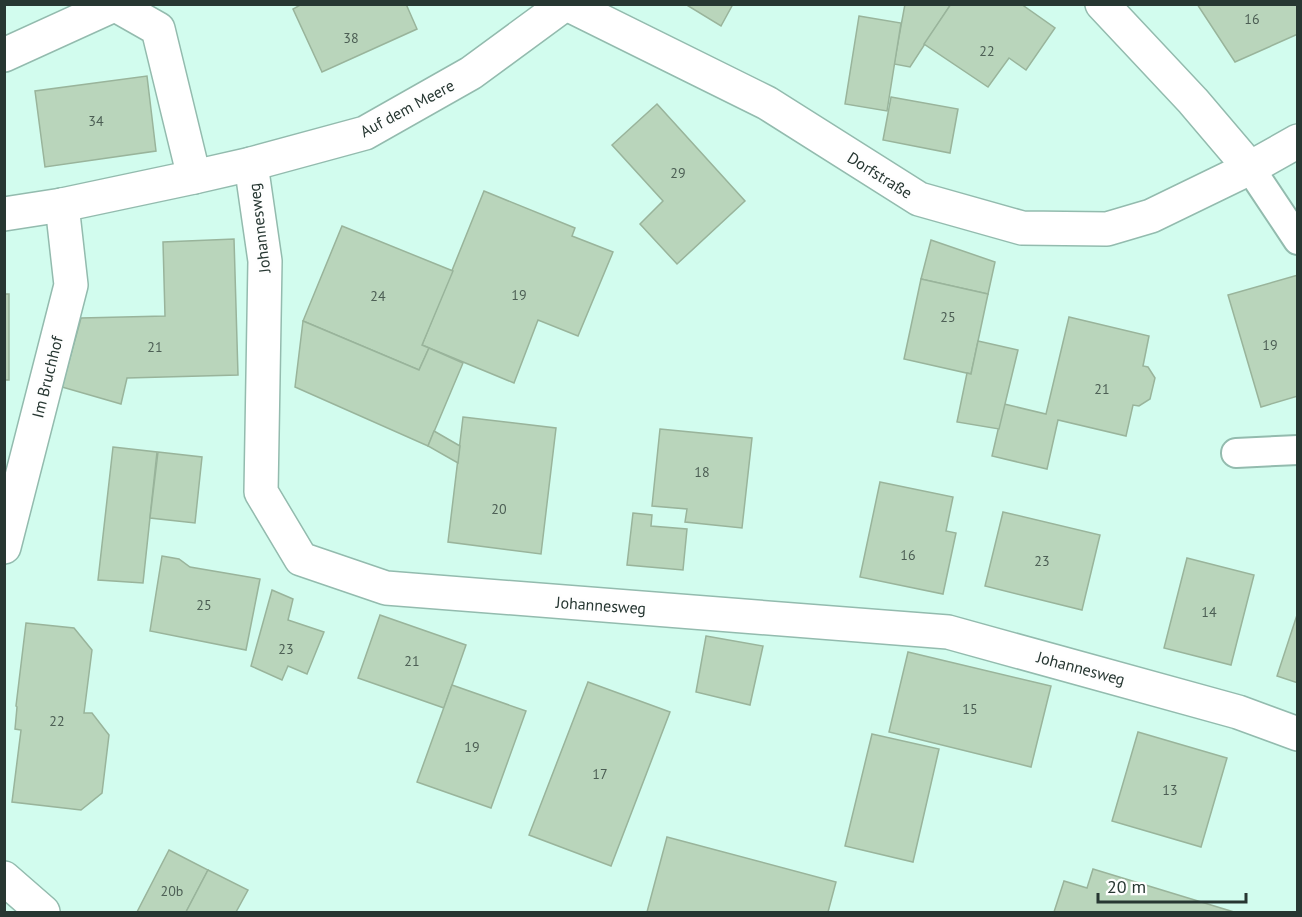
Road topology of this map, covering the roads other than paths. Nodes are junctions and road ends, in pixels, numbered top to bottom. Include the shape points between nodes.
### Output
1 (566, 4) edge
2 (1102, 4) edge
3 (115, 5) edge
4 (4, 55) edge
5 (1298, 141) edge
6 (251, 164) junction
7 (1250, 168) junction
8 (194, 177) junction
9 (62, 205) junction
10 (4, 214) edge
11 (1298, 240) edge
12 (1298, 450) edge
13 (1236, 453) dead end
14 (4, 547) edge
15 (1298, 734) edge
16 (4, 878) edge
17 (43, 912) edge

1 - 6 street, Auf dem Meere via 471,73 365,133
1 - 7 street, Dorfstraße via 767,103 919,199 1022,228 1107,229 1151,216
2 - 7 street
3 - 4 street
3 - 8 street via 158,29
5 - 7 street, Dorfstraße
6 - 8 street, Auf dem Meere
6 - 15 street, Johannesweg via 265,261 261,492 302,559 386,588 948,632 1238,712
7 - 11 lane
8 - 9 street, Auf dem Meere
9 - 10 street, Auf dem Meere
9 - 14 street, Im Bruchhof via 71,285
12 - 13 lane
16 - 17 street

